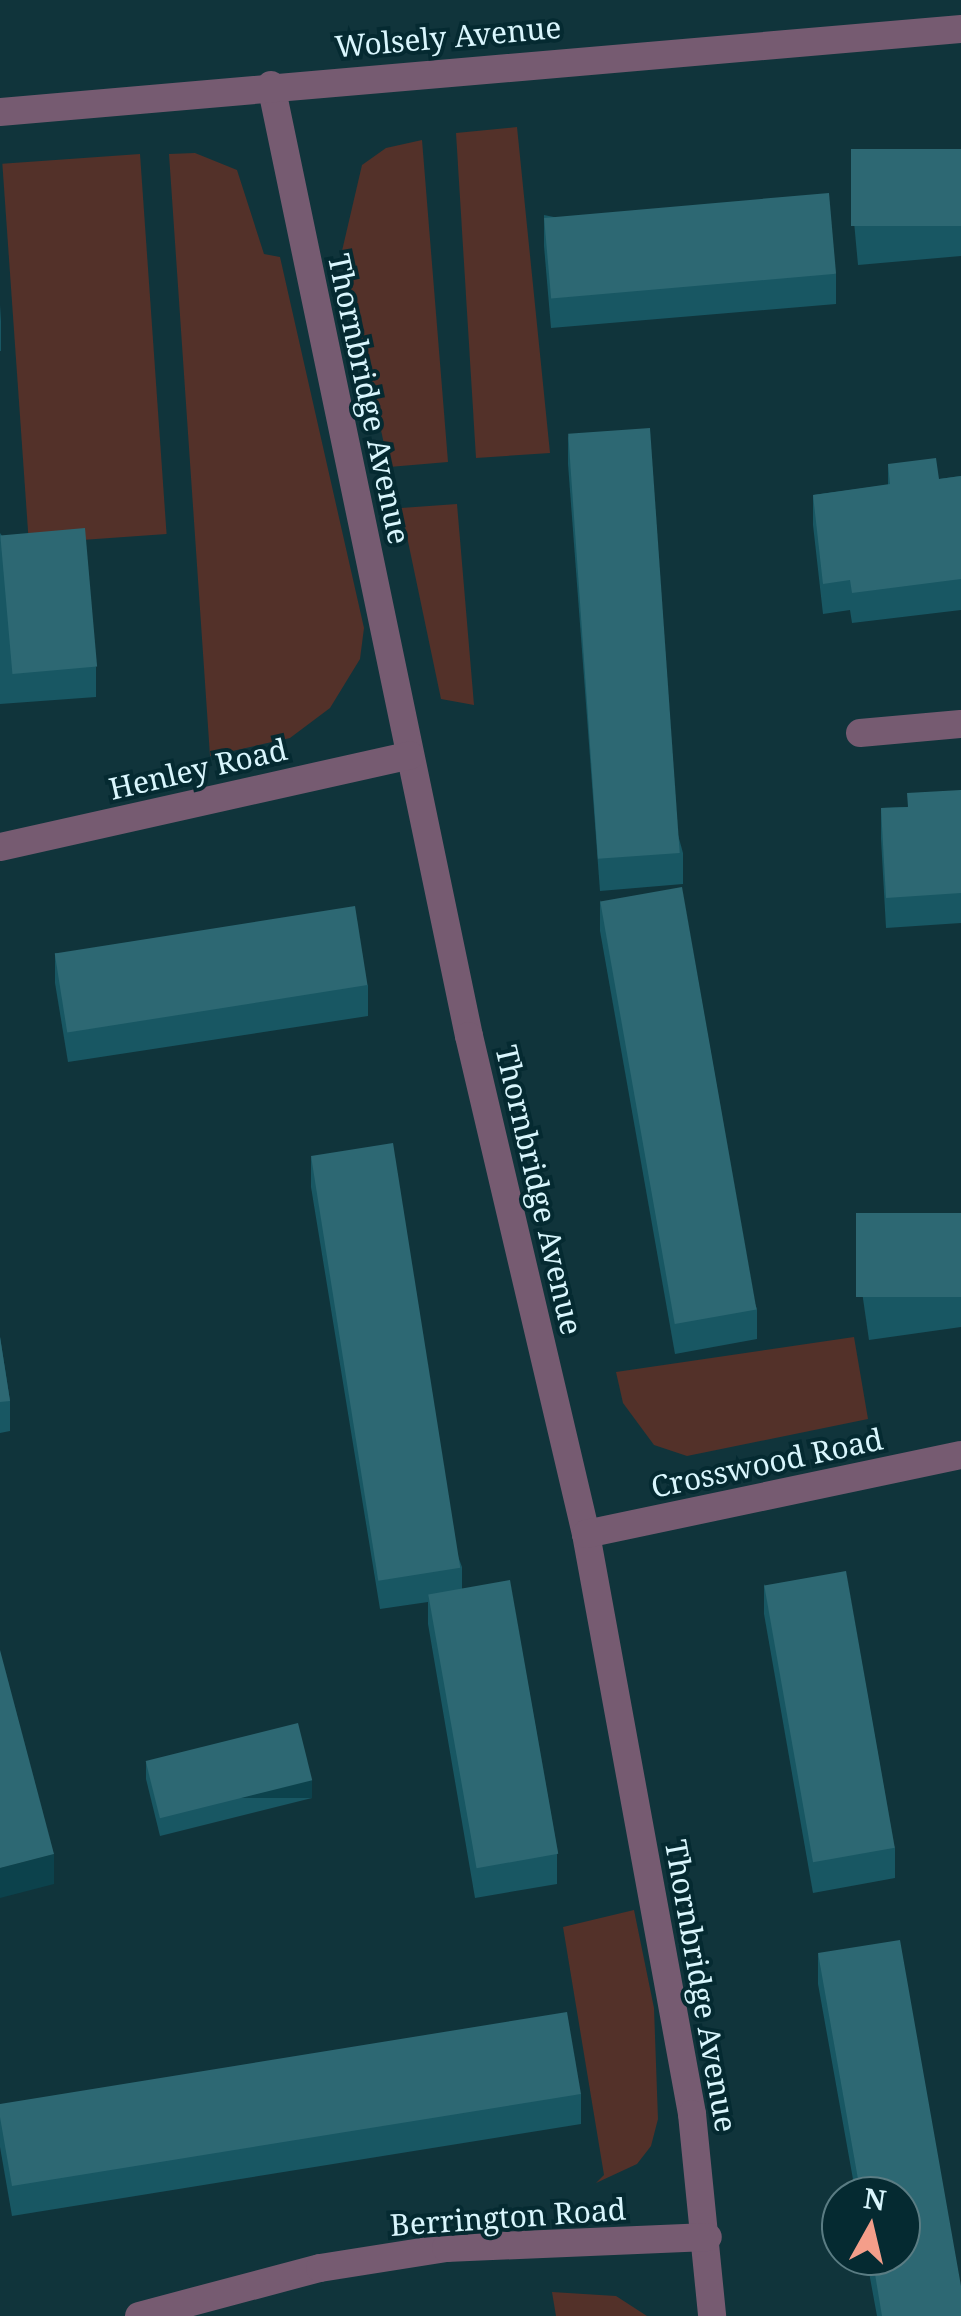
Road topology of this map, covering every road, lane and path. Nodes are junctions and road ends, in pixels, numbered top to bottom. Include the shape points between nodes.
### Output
1 (961, 29) edge
2 (270, 85) junction
3 (0, 112) edge
4 (961, 724) edge
5 (860, 733) dead end
6 (410, 755) junction
7 (0, 847) edge
8 (961, 1455) edge
9 (586, 1534) junction
10 (708, 2238) junction
11 (139, 2316) edge
12 (712, 2316) edge

1 - 2 street, Wolsely Avenue
2 - 3 street, Wolsely Avenue
2 - 6 street, Thornbridge Avenue
4 - 5 street
6 - 7 street, Henley Road
6 - 9 street, Thornbridge Avenue
8 - 9 street, Crosswood Road
9 - 10 street, Thornbridge Avenue via 692,2114
10 - 11 street, Berrington Road via 446,2248 320,2268
10 - 12 street, Thornbridge Avenue

